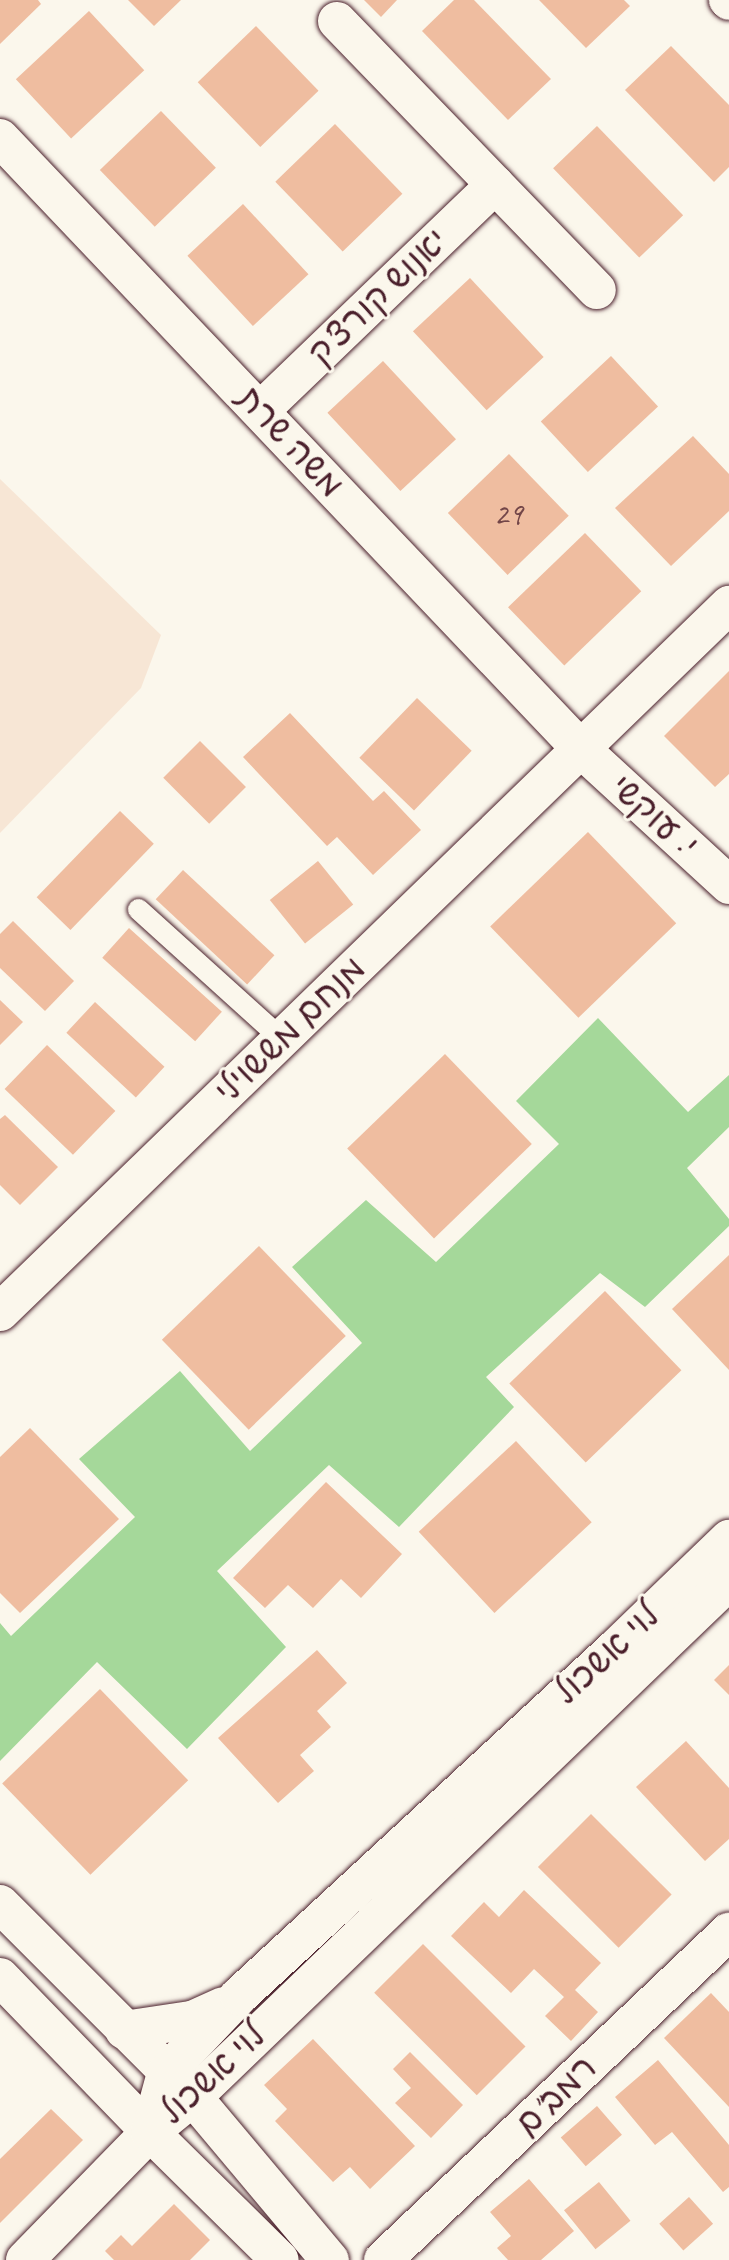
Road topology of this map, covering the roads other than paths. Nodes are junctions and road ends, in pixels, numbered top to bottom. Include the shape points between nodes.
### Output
1 (337, 21) dead end
2 (0, 138) edge
3 (495, 185) junction
4 (597, 290) dead end
5 (261, 410) junction
6 (729, 605) edge
7 (579, 747) junction
8 (729, 885) edge
9 (138, 909) dead end
10 (282, 1038) junction
11 (0, 1312) edge
12 (729, 1539) edge
13 (729, 1581) edge
14 (0, 1904) edge
15 (729, 1932) edge
16 (0, 1977) edge
17 (239, 1996) junction
18 (124, 2030) junction
19 (179, 2085) junction
20 (149, 2132) junction
21 (25, 2260) edge
22 (280, 2260) edge
23 (330, 2260) edge
24 (383, 2260) edge

1 - 3 street
2 - 5 street, משה שרת
3 - 4 street
3 - 5 street, יאנוש קורצ'ק
5 - 7 street, משה שרת
6 - 7 street, מנחם מששוילי
7 - 8 street, י. עוקשי
7 - 10 street, מנחם מששוילי
9 - 10 lane
10 - 11 street, מנחם מששוילי
12 - 17 street, לוי אשכול
13 - 19 street, לוי אשכול
14 - 18 street
15 - 24 street, רמב"ם
16 - 20 street
17 - 18 street via 192,2021
17 - 19 street, לוי אשכול
18 - 19 street
19 - 20 street, לוי אשכול
19 - 23 street
20 - 21 street, לוי אשכול
20 - 22 street

